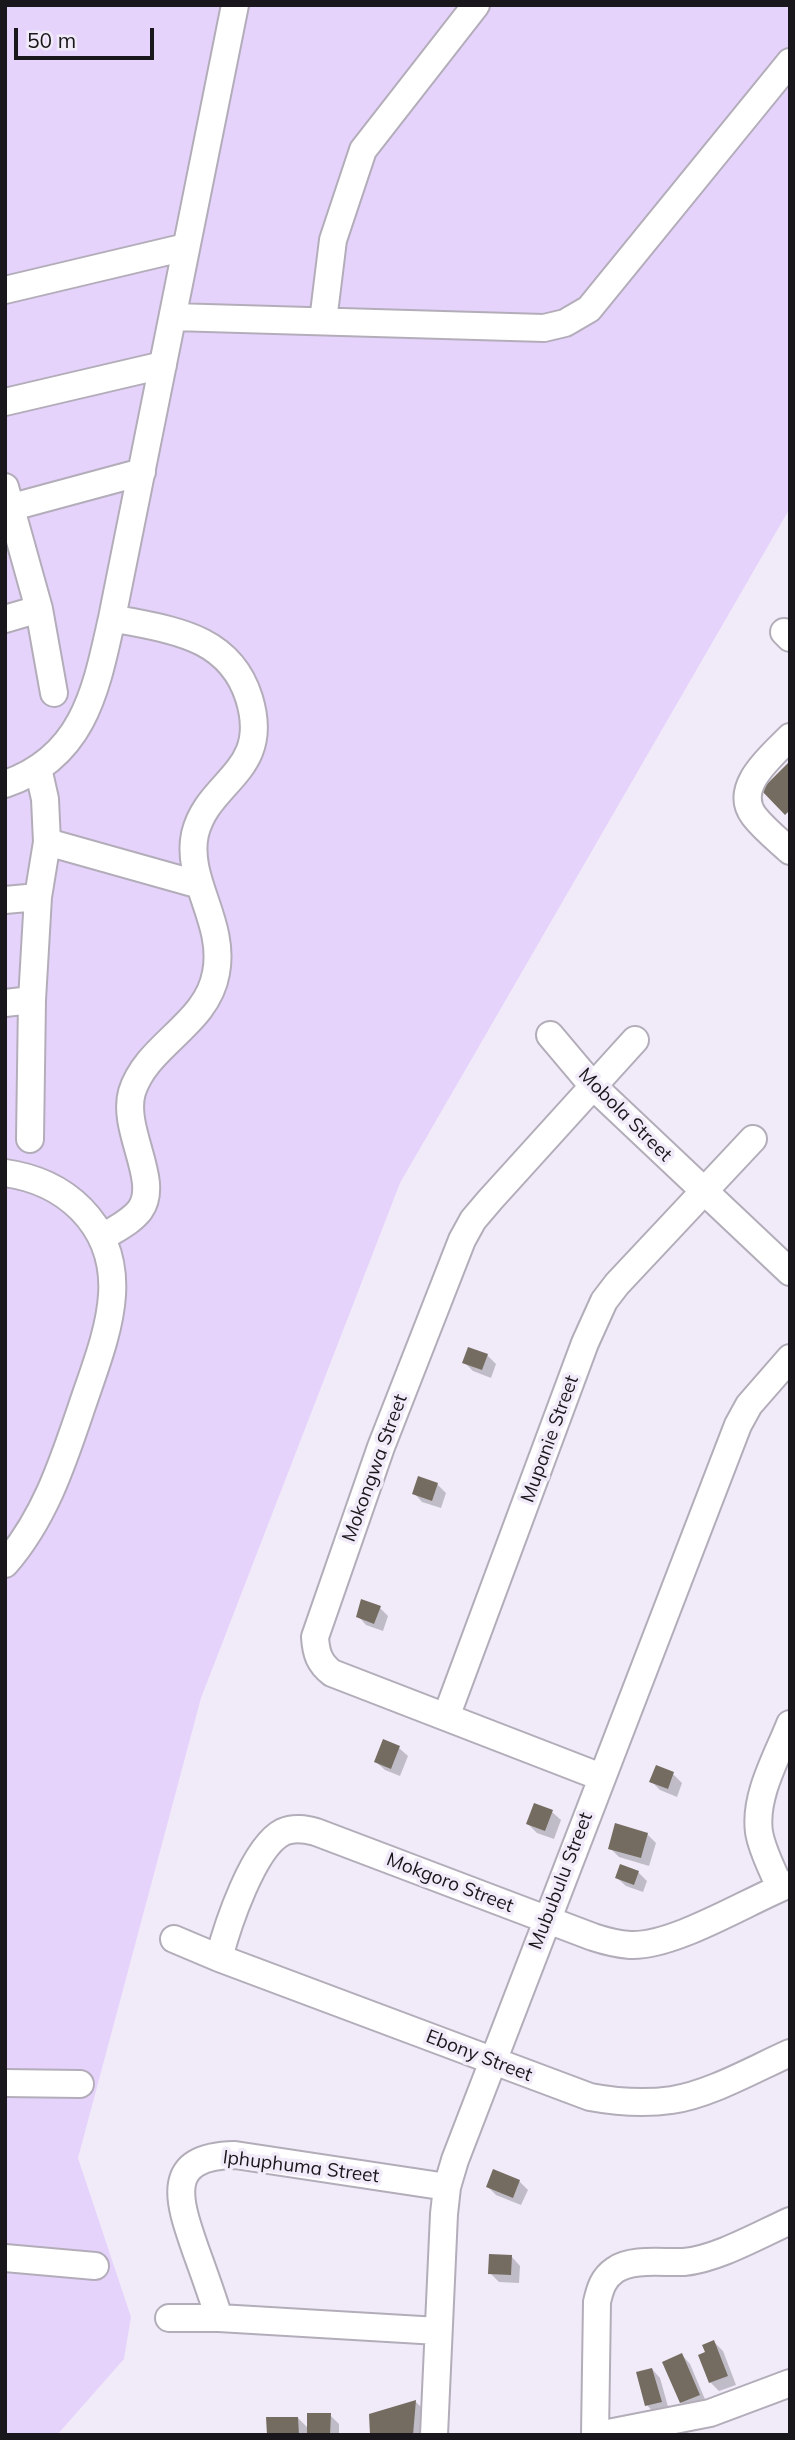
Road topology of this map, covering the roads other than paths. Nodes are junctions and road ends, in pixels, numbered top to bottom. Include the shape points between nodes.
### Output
1 (235, 5) edge
2 (476, 5) edge
3 (790, 62) edge
4 (186, 247) junction
5 (5, 290) edge
6 (173, 317) junction
7 (323, 321) junction
8 (163, 365) junction
9 (5, 402) edge
10 (142, 472) junction
11 (7, 501) edge
12 (38, 609) junction
13 (5, 618) edge
14 (112, 618) junction
15 (54, 693) dead end
16 (790, 737) edge
17 (38, 768) junction
18 (5, 784) edge
19 (47, 842) junction
20 (790, 852) edge
21 (200, 885) junction
22 (38, 897) junction
23 (5, 900) edge
24 (32, 1000) junction
25 (5, 1003) edge
26 (550, 1035) dead end
27 (635, 1040) dead end
28 (593, 1086) junction
29 (30, 1139) dead end
30 (753, 1139) dead end
31 (5, 1172) edge
32 (704, 1192) junction
33 (102, 1238) junction
34 (790, 1272) edge
35 (790, 1358) edge
36 (18, 1528) edge
37 (5, 1564) edge
38 (446, 1717) junction
39 (790, 1724) edge
40 (601, 1777) junction
41 (785, 1886) edge
42 (546, 1920) junction
43 (174, 1939) dead end
44 (219, 1958) junction
45 (790, 2053) edge
46 (493, 2062) junction
47 (5, 2083) edge
48 (80, 2084) dead end
49 (447, 2187) junction
50 (790, 2221) edge
51 (5, 2258) edge
52 (95, 2266) dead end
53 (169, 2318) dead end
54 (219, 2318) junction
55 (438, 2331) junction
56 (790, 2383) edge
57 (434, 2435) edge
58 (596, 2435) edge

1 - 4 street
2 - 7 street via 363,150 333,240
3 - 7 street via 589,309 565,323 544,328
4 - 5 street
4 - 6 street
6 - 7 street
6 - 8 street
8 - 9 street
8 - 10 street
10 - 11 street
10 - 14 street
11 - 12 street
12 - 13 street
12 - 15 street
14 - 17 street via 85,716 70,740
14 - 21 street via 189,635 208,644 234,668 250,700 253,731 246,760 200,819 195,835
16 - 20 street via 756,774 747,800 753,815
17 - 18 street
17 - 19 street
19 - 21 street
19 - 22 street
21 - 33 street via 214,922 216,974 203,1006 148,1064 135,1085 130,1121 147,1192 139,1211
22 - 23 street
22 - 24 street
24 - 25 street
24 - 29 street
26 - 28 street, Mobola Street
27 - 28 street, Mokongwa Street
28 - 32 street, Mobola Street
28 - 38 street, Mokongwa Street via 490,1200 462,1240 318,1625 316,1650 332,1673
30 - 32 street
31 - 33 street via 53,1188 79,1207
32 - 34 street, Mobola Street
32 - 38 street, Mupanie Street via 617,1284 595,1319
33 - 36 street via 113,1276 109,1321 48,1499
35 - 40 street, Mububulu Street via 749,1405 738,1425
36 - 37 street
38 - 40 street, Mokongwa Street
39 - 41 street via 758,1815 760,1834
40 - 42 street, Mububulu Street
41 - 42 street, Mokgoro Street via 652,1943 614,1943
42 - 44 street, Mokgoro Street via 316,1832 291,1829 272,1841 243,1888
42 - 46 street, Mububulu Street
43 - 44 street, Ebony Street
44 - 46 street, Ebony Street
45 - 46 street, Ebony Street via 695,2094 653,2101 590,2097
46 - 49 street, Mububulu Street
47 - 48 street
49 - 54 street, Iphuphuma Street via 235,2155 196,2162 184,2177 181,2200
49 - 55 street, Mububulu Street
50 - 58 street via 706,2257 629,2264 606,2277 597,2302
51 - 52 street
53 - 54 street
54 - 55 street
55 - 57 street, Mububulu Street
56 - 58 street via 710,2413

